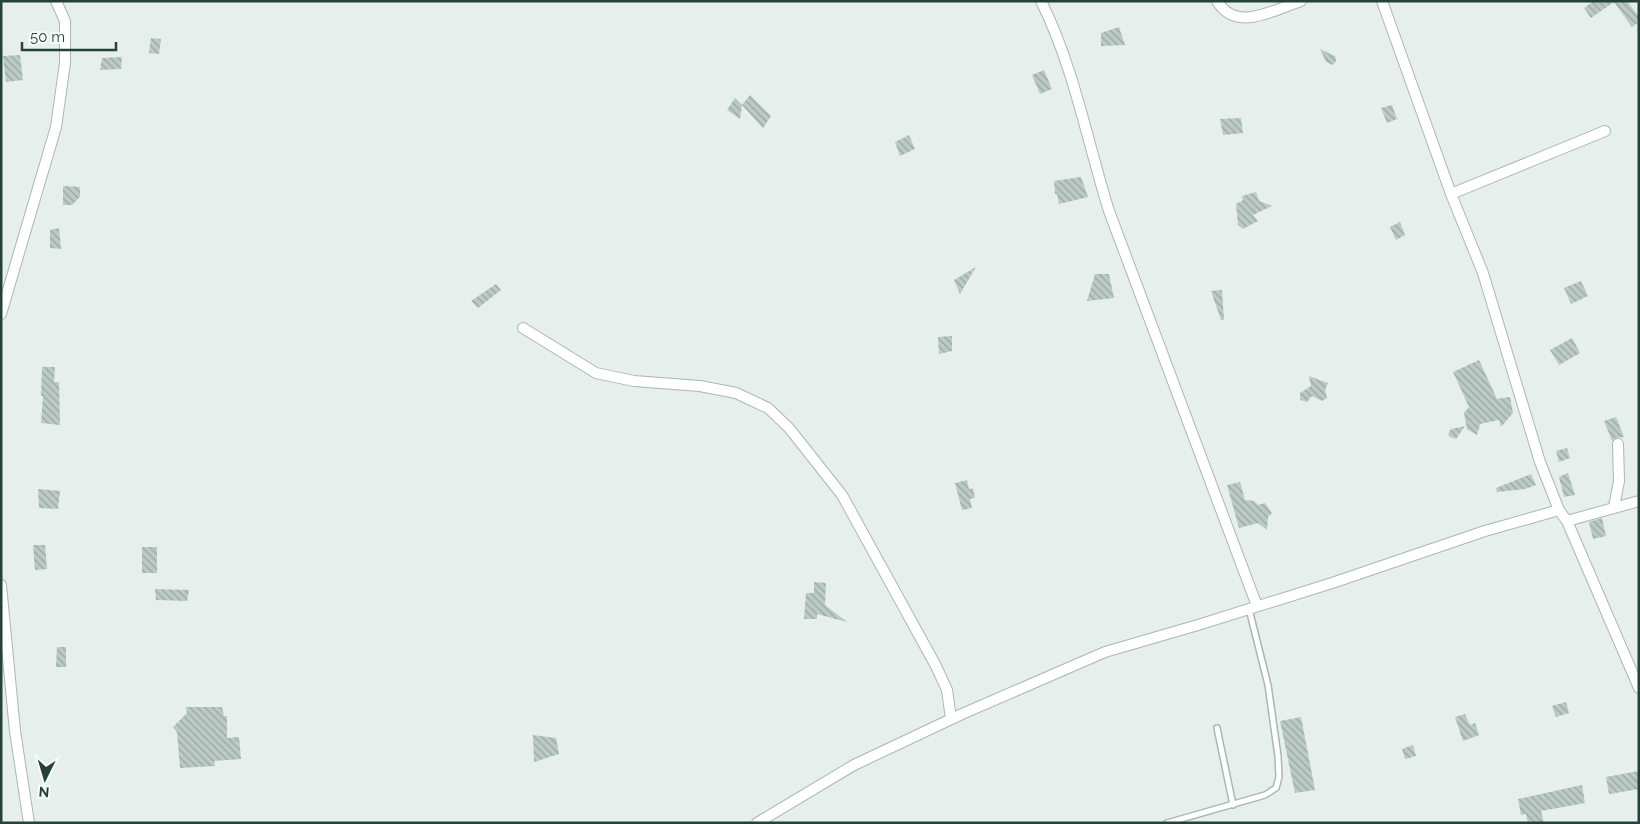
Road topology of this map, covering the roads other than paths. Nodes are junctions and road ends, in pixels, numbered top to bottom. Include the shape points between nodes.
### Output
1 (56, 1) edge
2 (1041, 1) edge
3 (1217, 1) edge
4 (1301, 1) edge
5 (1382, 1) edge
6 (1605, 131) dead end
7 (1451, 194) junction
8 (4, 292) edge
9 (1, 314) edge
10 (523, 328) dead end
11 (1618, 444) dead end
12 (1639, 501) edge
13 (1614, 507) junction
14 (1559, 510) junction
15 (1567, 521) junction
16 (1, 585) edge
17 (1253, 607) junction
18 (1639, 688) edge
19 (951, 719) junction
20 (1216, 728) dead end
21 (1233, 805) junction
22 (29, 823) edge
23 (757, 823) edge
24 (1167, 823) edge

1 - 8 street via 65,21 64,63 56,127 37,198
2 - 17 street via 1080,102 1109,211
3 - 4 street via 1231,17 1242,19
5 - 7 street
6 - 7 street
7 - 14 street via 1483,274 1521,403
8 - 9 street
10 - 19 street via 596,373 634,382 700,386 736,393 768,408 789,428 842,494 936,666 947,690
11 - 13 street via 1619,481
12 - 13 street
13 - 15 street
14 - 15 street
14 - 17 street
15 - 18 street
16 - 22 street via 15,731
17 - 19 street via 1105,652
17 - 21 lane via 1268,685 1279,777 1276,788 1265,795
19 - 23 street via 854,765
20 - 21 lane
21 - 24 lane

